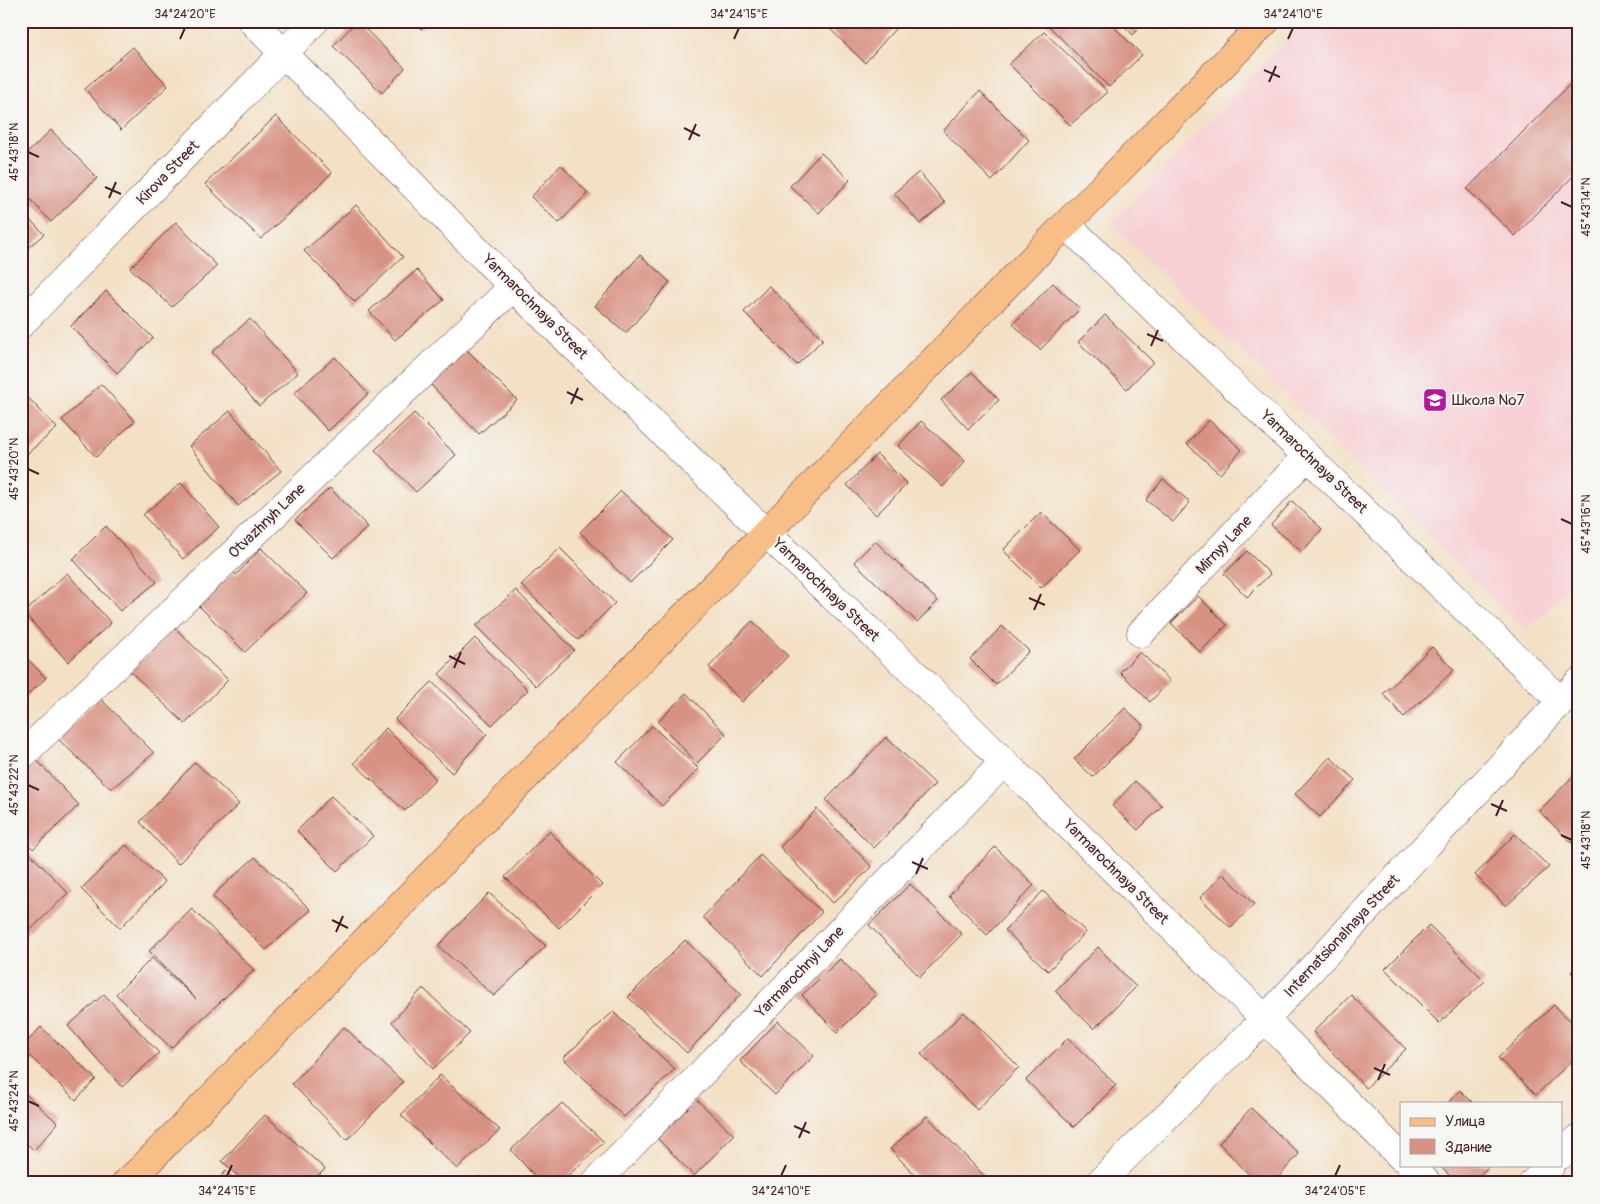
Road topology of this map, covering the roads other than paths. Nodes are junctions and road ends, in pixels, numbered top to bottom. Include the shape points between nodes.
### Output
1 (252, 21) edge
2 (315, 21) edge
3 (1266, 21) edge
4 (285, 54) junction
5 (1066, 224) junction
6 (513, 287) junction
7 (21, 324) edge
8 (1307, 456) junction
9 (766, 533) junction
10 (1141, 633) dead end
11 (1570, 692) edge
12 (21, 756) edge
13 (1004, 762) junction
14 (1265, 1019) junction
15 (1579, 1138) edge
16 (1562, 1154) edge
17 (1400, 1155) edge
18 (1411, 1166) edge
19 (1550, 1166) edge
20 (134, 1179) edge
21 (595, 1183) edge
22 (1099, 1183) edge
23 (1427, 1183) edge
24 (1533, 1183) edge

1 - 4 street, Yarmarochnaya Street
2 - 4 street, Kirova Street
3 - 5 main road
4 - 6 street, Yarmarochnaya Street
4 - 7 street, Kirova Street
5 - 8 street, Yarmarochnaya Street
5 - 9 main road
6 - 9 street, Yarmarochnaya Street
6 - 12 street, Otvazhnyh Lane
8 - 10 street, Mirnyy Lane
8 - 11 street, Yarmarochnaya Street
9 - 13 street, Yarmarochnaya Street
9 - 20 main road
11 - 14 street, Internatsionalnaya Street
13 - 14 street, Yarmarochnaya Street
13 - 21 street, Yarmarochnyi Lane
14 - 17 street, Yarmarochnaya Street
14 - 22 street, Internatsionalnaya Street
15 - 16 street
18 - 23 street
19 - 24 street

